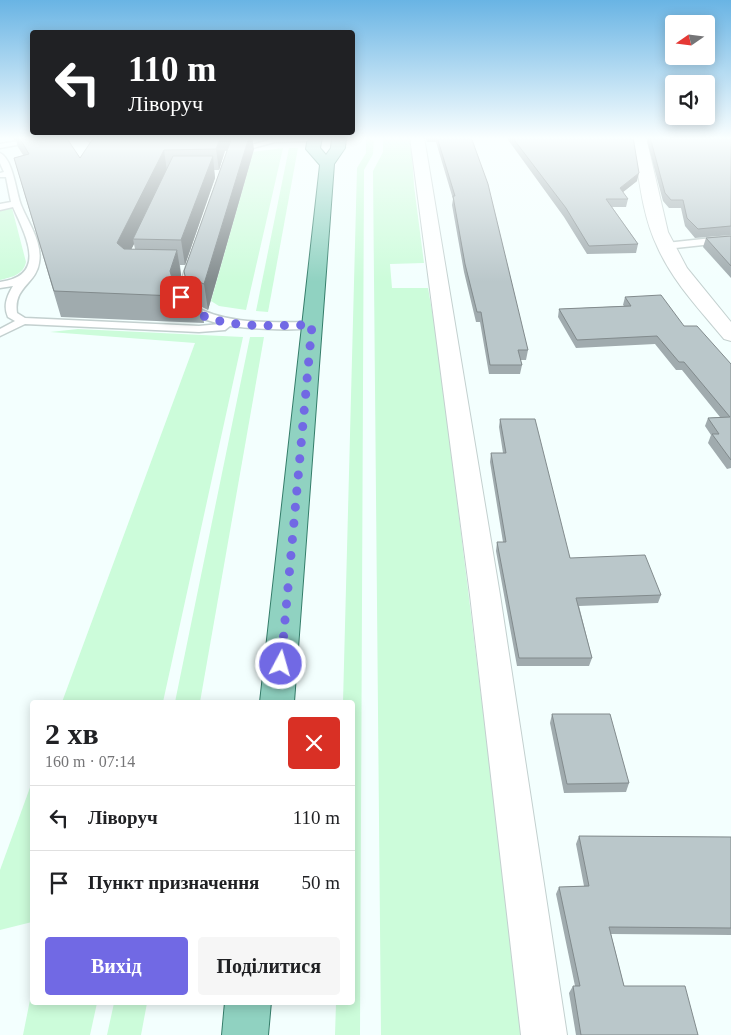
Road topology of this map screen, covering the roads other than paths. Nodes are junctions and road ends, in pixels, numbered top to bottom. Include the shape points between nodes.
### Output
1 (8, 185) edge
2 (325, 185) edge
3 (424, 185) edge
4 (649, 185) edge
5 (16, 204) junction
6 (0, 207) edge
7 (731, 240) edge
8 (666, 246) junction
9 (196, 253) edge
10 (23, 281) junction
11 (0, 285) edge
12 (23, 321) junction
13 (248, 325) junction
14 (312, 325) junction
15 (0, 333) edge
16 (731, 335) edge
17 (277, 700) edge
18 (248, 1005) edge
19 (245, 1035) edge
20 (544, 1035) edge

1 - 5 lane
2 - 14 main road
3 - 20 street
4 - 8 street
5 - 6 lane
5 - 10 lane via 36,254 35,266
7 - 8 lane
8 - 16 street via 680,270
9 - 13 lane via 186,270 181,297 183,305 213,320
10 - 11 lane
10 - 12 lane via 12,294 10,302 12,315
12 - 13 lane via 199,329
12 - 15 lane
13 - 14 lane
14 - 17 main road
18 - 19 main road

